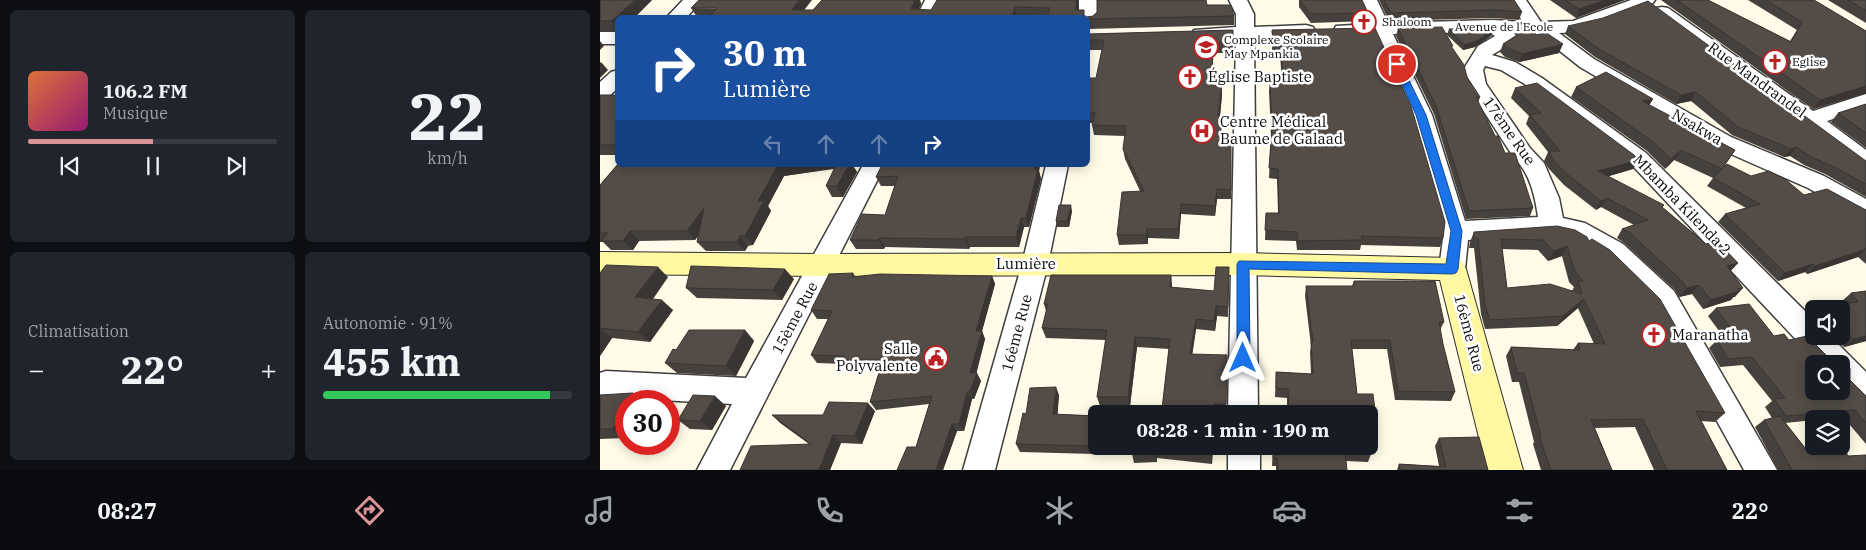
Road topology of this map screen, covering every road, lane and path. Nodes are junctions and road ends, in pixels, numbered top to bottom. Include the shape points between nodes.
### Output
1 (693, 0) edge
2 (934, 0) edge
3 (1088, 0) edge
4 (1238, 0) edge
5 (1368, 0) edge
6 (1516, 0) edge
7 (1646, 0) edge
8 (678, 15) edge
9 (926, 15) edge
10 (1088, 15) edge
11 (1493, 26) junction
12 (1536, 28) junction
13 (1381, 29) junction
14 (1245, 32) junction
15 (1186, 34) edge
16 (600, 38) edge
17 (615, 38) edge
18 (1480, 58) junction
19 (615, 79) edge
20 (600, 93) edge
21 (1866, 102) edge
22 (1810, 119) junction
23 (1866, 162) edge
24 (873, 167) edge
25 (1057, 167) edge
26 (1866, 210) edge
27 (1552, 225) junction
28 (1456, 231) junction
29 (600, 263) edge
30 (1035, 264) junction
31 (1243, 264) junction
32 (823, 265) junction
33 (1452, 269) junction
34 (1829, 355) edge
35 (1850, 376) edge
36 (606, 384) dead end
37 (755, 392) junction
38 (1866, 392) edge
39 (1244, 405) edge
40 (1244, 455) edge
41 (713, 470) edge
42 (979, 470) edge
43 (1244, 470) edge
44 (1505, 470) edge
45 (1761, 470) edge

1 - 8 street
2 - 9 street
3 - 10 street
4 - 14 street via 1245,14
5 - 13 street, 16ème Rue
6 - 12 street
7 - 12 street, Avenue de l'Ecole via 1574,26
7 - 22 street, Rue Mandrandel
11 - 12 street, Avenue de l'Ecole
11 - 13 street, Avenue de l'Ecole
11 - 18 street via 1508,37 1485,50
12 - 26 street, Nsakwa via 1558,40 1587,63 1722,142 1816,182
13 - 14 street, Avenue de l'Ecole
13 - 28 street, 16ème Rue via 1421,115
14 - 15 street, Avenue de l'Ecole
14 - 31 street
16 - 17 street
18 - 27 street, 17ème Rue via 1473,70 1476,84 1522,153 1533,162 1547,198
18 - 34 street, Mbamba Kilenda 2 via 1508,66 1535,82 1638,158
19 - 20 street
21 - 22 street
22 - 23 street, Rue Mandrandel
24 - 32 street, 15ème Rue
25 - 30 street, 16ème Rue
27 - 28 street
27 - 45 street via 1576,230 1614,251 1664,299
28 - 33 street, 16ème Rue
29 - 32 street, Lumière
30 - 31 street, Lumière
30 - 32 street, Lumière
30 - 42 street, 16ème Rue
31 - 33 street, Lumière
31 - 39 street
32 - 37 street, 15ème Rue
33 - 44 street, 16ème Rue
35 - 38 street
36 - 37 street
37 - 41 street, 15ème Rue
40 - 43 street

